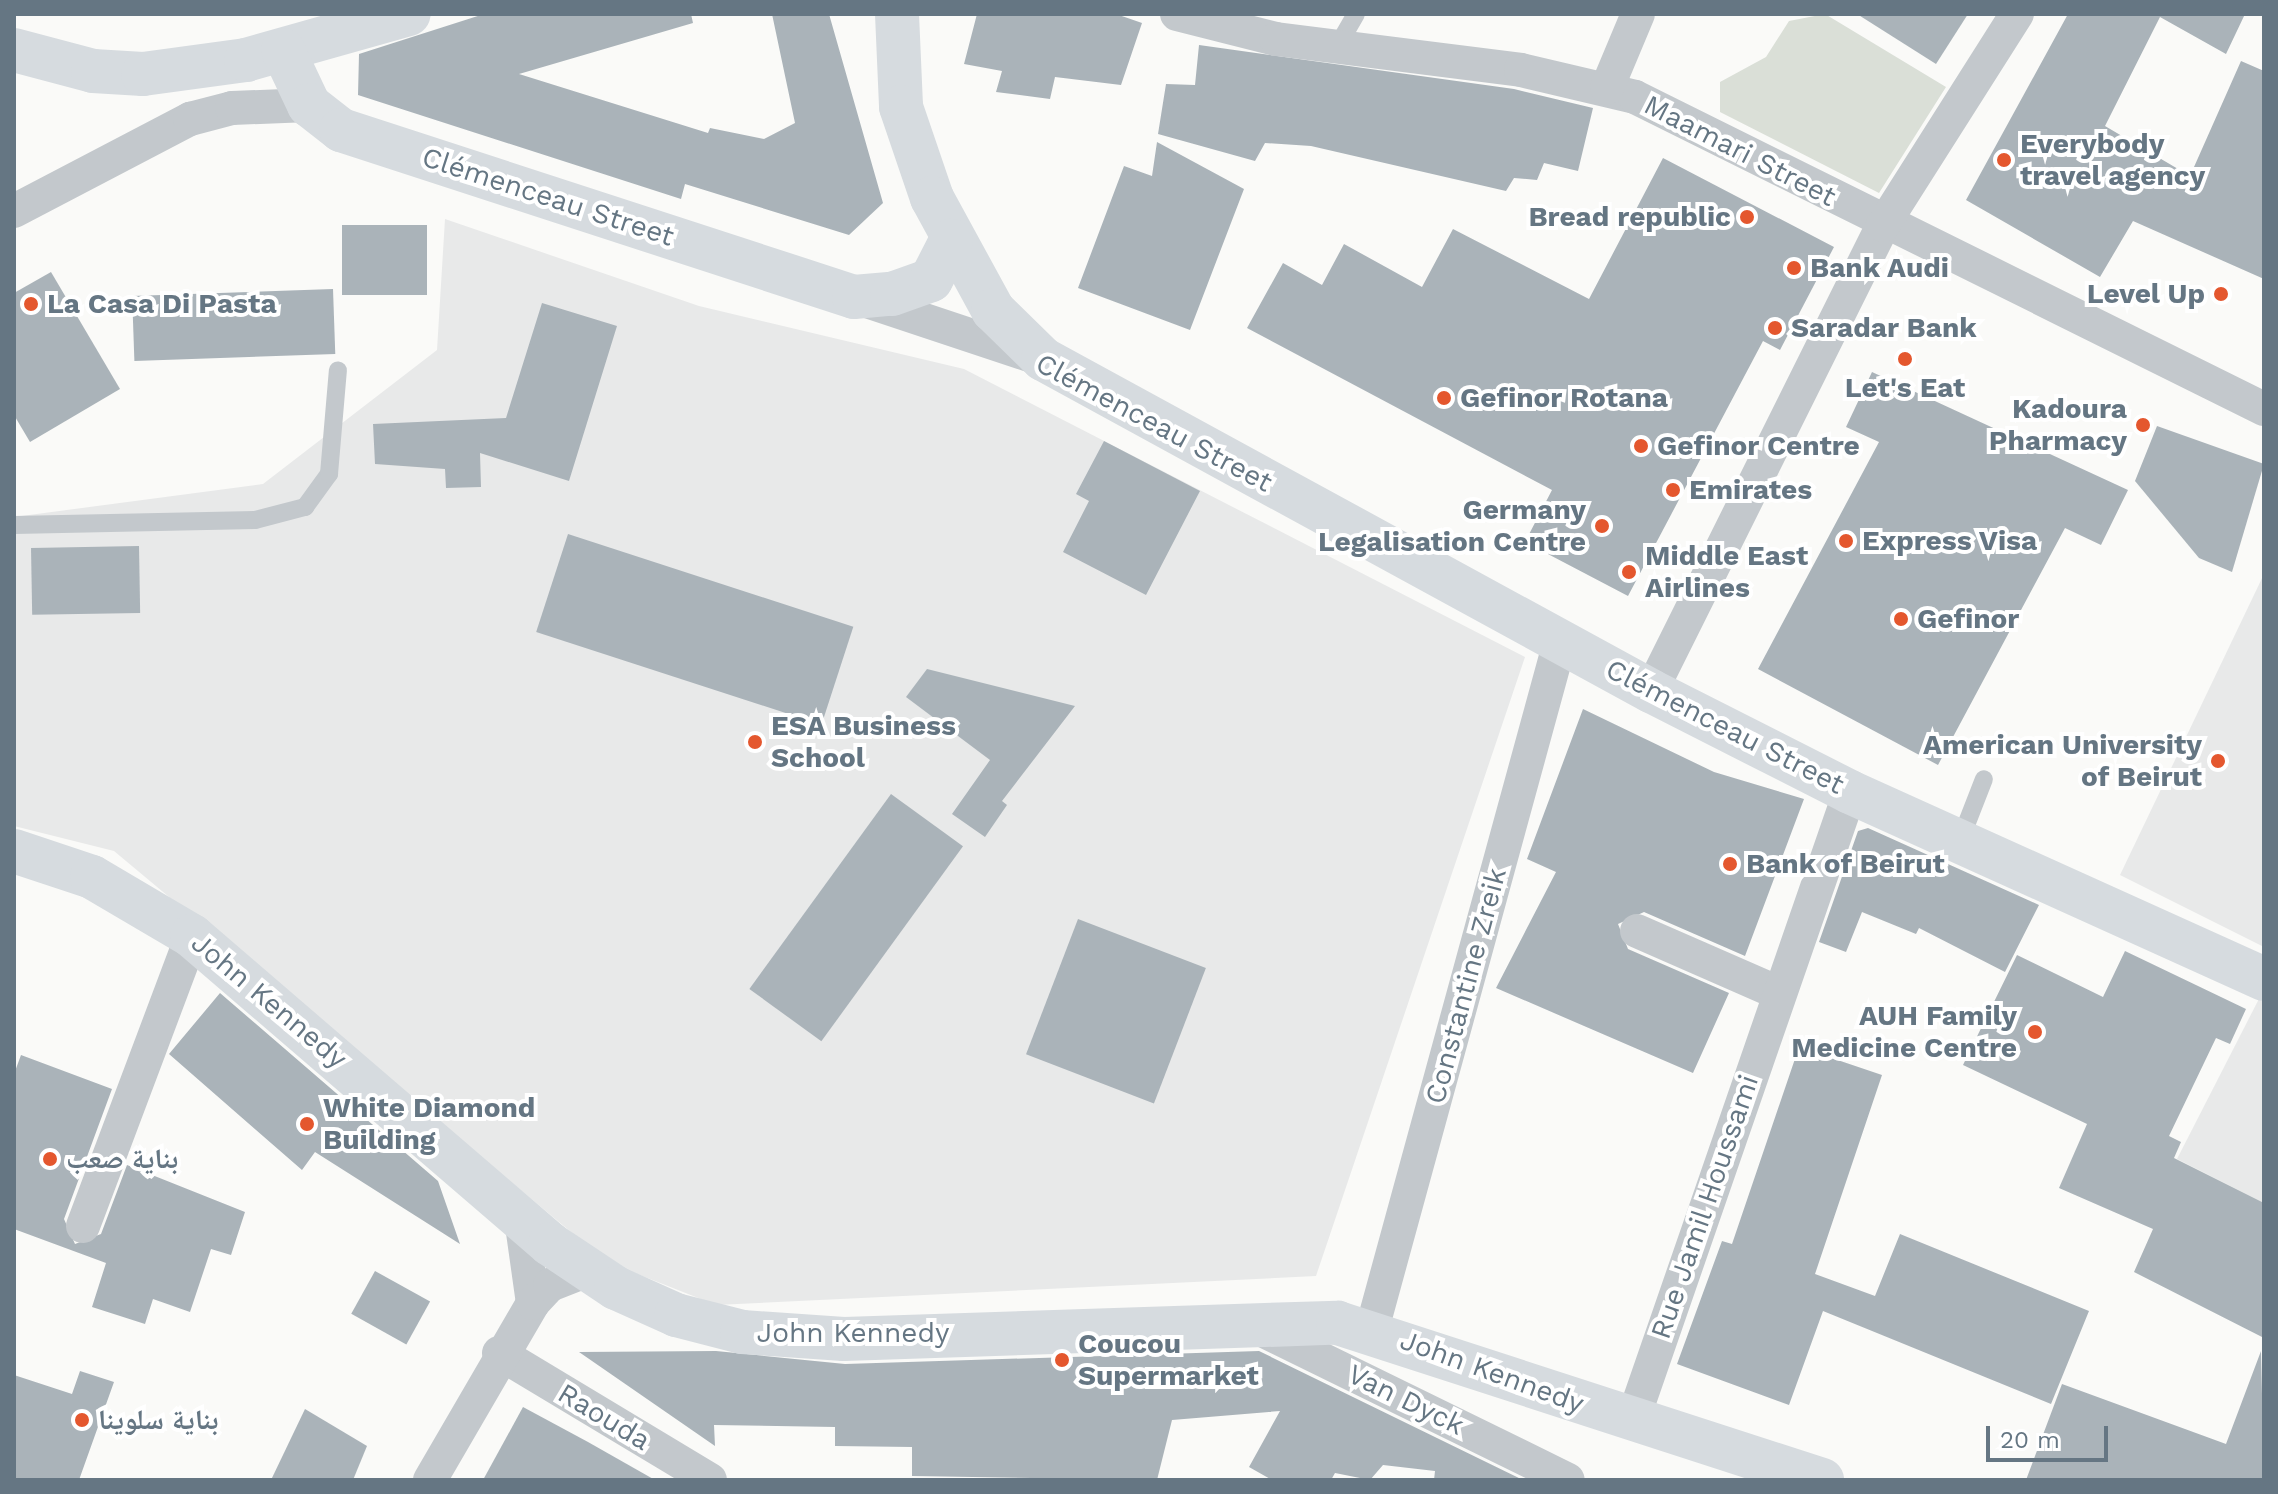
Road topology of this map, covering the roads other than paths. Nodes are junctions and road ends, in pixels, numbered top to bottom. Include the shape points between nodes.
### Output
1 (409, 14) edge
2 (873, 14) edge
3 (897, 14) edge
4 (919, 14) edge
5 (1177, 14) edge
6 (1356, 14) edge
7 (1638, 14) edge
8 (2017, 14) edge
9 (1214, 19) edge
10 (1337, 47) junction
11 (14, 50) edge
12 (283, 50) junction
13 (900, 86) junction
14 (1607, 88) junction
15 (309, 105) junction
16 (14, 211) edge
17 (1873, 220) junction
18 (951, 241) junction
19 (854, 297) junction
20 (1043, 359) junction
21 (338, 370) dead end
22 (2264, 409) edge
23 (14, 525) edge
24 (1560, 642) junction
25 (1641, 686) junction
26 (1984, 779) dead end
27 (1850, 792) junction
28 (1961, 838) junction
29 (14, 851) edge
30 (1637, 931) dead end
31 (192, 936) junction
32 (2264, 979) edge
33 (1779, 993) junction
34 (521, 1218) junction
35 (83, 1226) dead end
36 (588, 1270) junction
37 (533, 1303) junction
38 (1244, 1321) junction
39 (1372, 1329) junction
40 (499, 1353) junction
41 (1632, 1422) junction
42 (430, 1480) edge
43 (710, 1480) edge
44 (1568, 1480) edge
45 (1822, 1480) edge

1 - 12 street
2 - 13 street
3 - 13 street
4 - 13 street
5 - 9 street, Maamari Street
6 - 10 lane
7 - 14 street
8 - 17 street
9 - 10 street, Maamari Street
10 - 14 street, Maamari Street
11 - 12 street via 93,71 143,74
12 - 15 street, Clémenceau Street
13 - 18 street
14 - 17 street, Maamari Street via 1717,132
15 - 16 street via 232,108 190,119
15 - 19 street, Clémenceau Street via 341,130
17 - 22 street, Maamari Street
17 - 25 street
18 - 19 street via 931,280
18 - 20 street via 993,310
19 - 20 street, Clémenceau Street
20 - 24 street, Clémenceau Street
21 - 23 lane via 329,474 305,507 255,520
24 - 25 street, Clémenceau Street
24 - 39 street, Constantine Zreik
25 - 27 street, Clémenceau Street
26 - 28 lane
27 - 28 street, Clémenceau Street
27 - 33 street, Rue Jamil Houssami
28 - 32 street, Clémenceau Street
29 - 31 street, John Kennedy via 92,877
30 - 33 street
31 - 34 street, John Kennedy
31 - 35 street
33 - 41 street, Rue Jamil Houssami
34 - 36 street, John Kennedy
34 - 37 street
36 - 37 street via 550,1285
36 - 38 street, John Kennedy via 676,1315 806,1338
37 - 40 street
38 - 39 street, John Kennedy via 1306,1319
38 - 44 street, Van Dyck
39 - 41 street, John Kennedy
40 - 42 street
40 - 43 street, Raouda
41 - 45 street, John Kennedy

